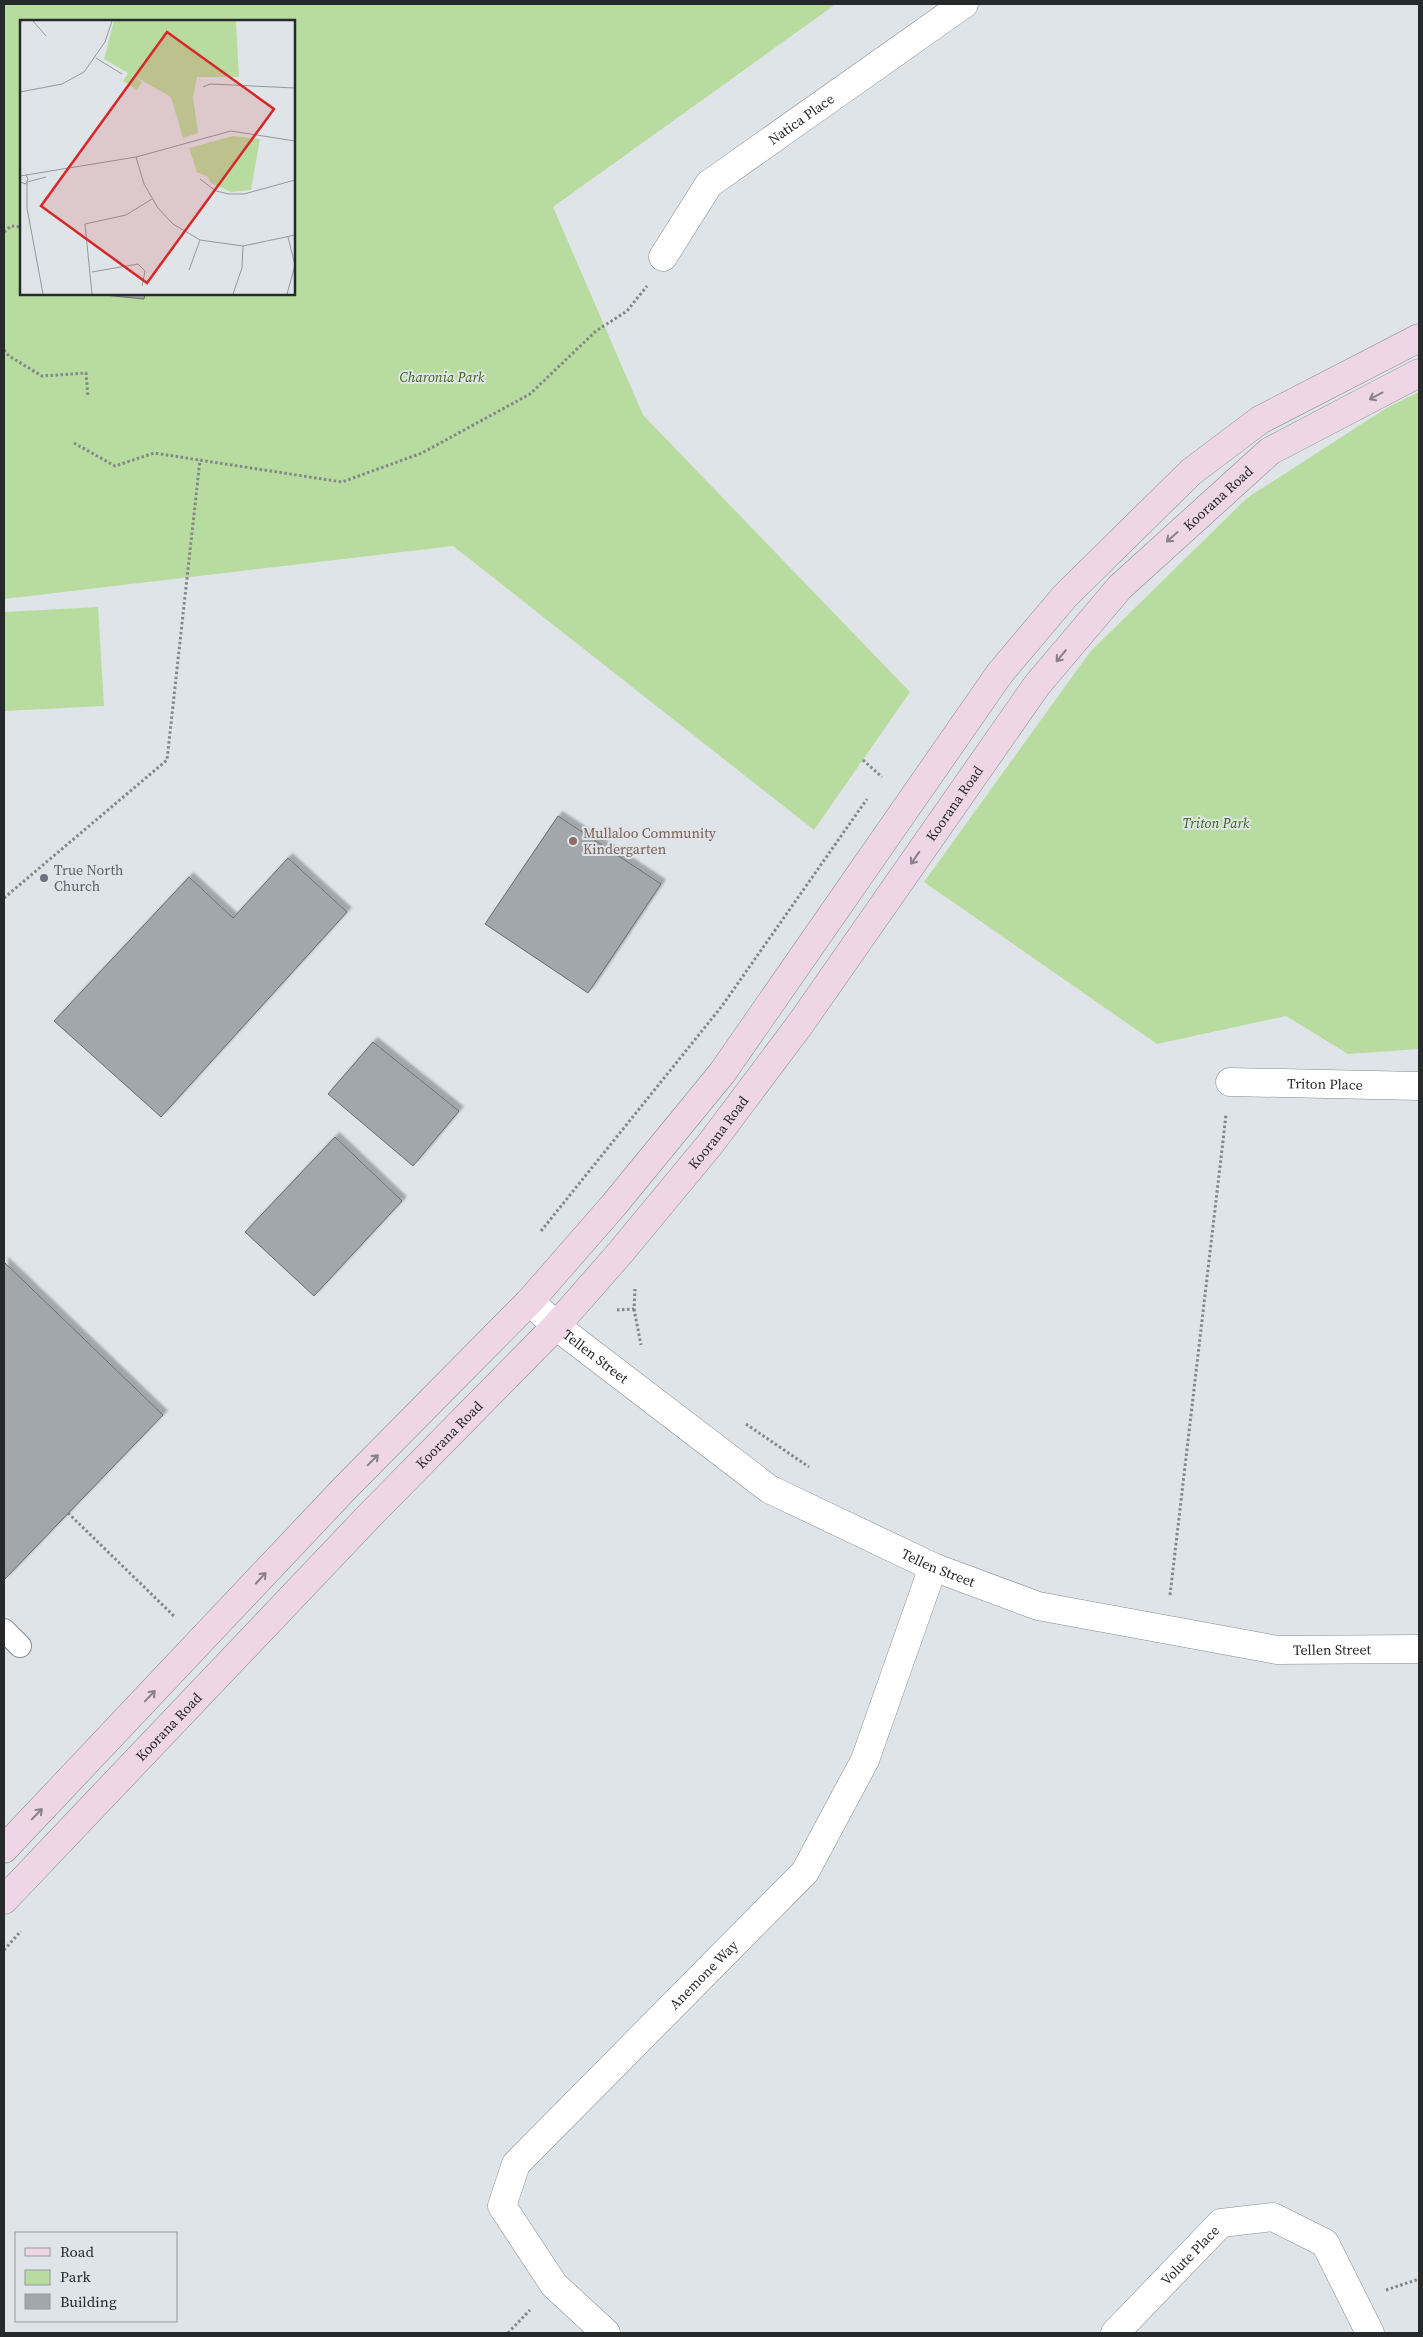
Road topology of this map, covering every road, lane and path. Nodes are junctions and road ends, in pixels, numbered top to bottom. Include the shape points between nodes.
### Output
1 (964, 4) edge
2 (20, 227) edge
3 (4, 232) edge
4 (663, 258) joint
5 (1419, 338) edge
6 (4, 350) edge
7 (1419, 373) edge
8 (88, 397) dead end
9 (74, 443) dead end
10 (200, 460) junction
11 (863, 760) dead end
12 (882, 777) junction
13 (877, 785) dead end
14 (871, 792) dead end
15 (913, 796) junction
16 (4, 898) edge
17 (1230, 1082) joint
18 (1419, 1086) edge
19 (539, 1234) dead end
20 (530, 1301) junction
21 (634, 1309) dead end
22 (556, 1326) junction
23 (642, 1354) dead end
24 (738, 1419) dead end
25 (810, 1468) dead end
26 (68, 1513) dead end
27 (934, 1567) junction
28 (183, 1611) dead end
29 (176, 1618) junction
30 (169, 1625) dead end
31 (1166, 1628) junction
32 (4, 1630) edge
33 (20, 1646) dead end
34 (1419, 1649) edge
35 (4, 1849) edge
36 (4, 1900) edge
37 (606, 2333) edge
38 (1116, 2333) edge
39 (1370, 2333) edge

1 - 4 street, Natica Place via 708,184
2 - 3 path via 12,226
4 - 10 path via 651,281 627,311 596,330 530,394 422,453 342,482
5 - 15 street via 1260,420 1191,472 1059,603 1000,673
6 - 8 path via 42,376 86,373
7 -> 22 street, Koorana Road via 1270,451 1120,587 1037,685 801,1023 711,1143
9 - 10 path via 115,466 154,453
10 - 16 path via 167,760
11 - 12 path
12 - 13 path
12 - 15 path
14 - 19 path via 722,1006
15 - 20 street via 707,1093
17 - 18 street, Triton Place
17 - 31 path
20 - 22 street, Tellen Street
35 -> 20 street via 346,1488
21 - 23 path
22 - 27 street, Tellen Street via 769,1489
22 - 36 street, Koorana Road via 372,1513
24 - 25 path
26 - 29 path
27 - 31 street, Tellen Street via 1038,1606
27 - 37 street, Anemone Way via 865,1760 805,1872 516,2164 502,2206 554,2285
28 - 29 path
29 - 30 path
31 - 34 street, Tellen Street via 1277,1650
32 - 33 lane
38 - 39 street, Volute Place via 1221,2223 1273,2217 1325,2243

